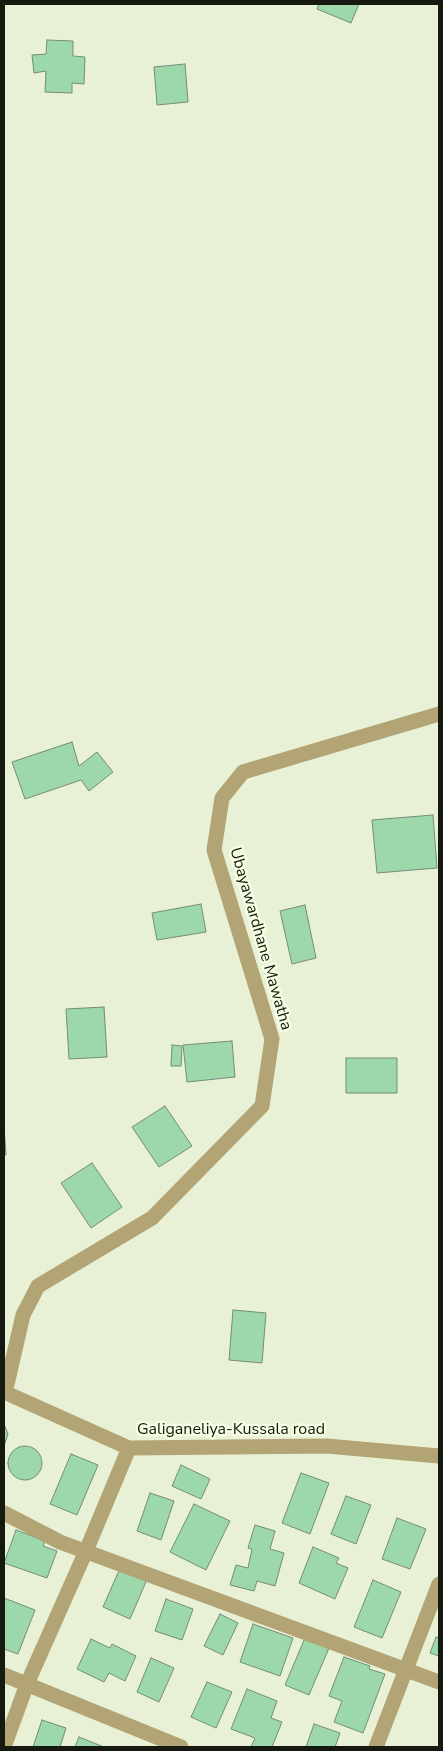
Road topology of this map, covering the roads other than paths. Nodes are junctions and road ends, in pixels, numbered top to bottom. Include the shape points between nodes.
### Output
1 (439, 714) edge
2 (4, 1393) edge
3 (129, 1448) junction
4 (439, 1456) edge
5 (4, 1513) edge
6 (86, 1551) junction
7 (439, 1584) edge
8 (406, 1670) junction
9 (4, 1675) edge
10 (439, 1682) edge
11 (27, 1684) junction
12 (4, 1746) edge
13 (181, 1747) edge
14 (376, 1747) edge

1 - 2 street, Ubayawardhane Mawatha via 243,772 222,798 214,850 272,1039 262,1106 152,1218 38,1286 23,1315
2 - 3 street, Galiganeliya-Kussala road
3 - 4 street, Galiganeliya-Kussala road via 328,1446
3 - 6 street
5 - 6 street via 60,1542
6 - 8 street
6 - 11 street
7 - 8 street
8 - 10 street
8 - 14 street
9 - 11 street
11 - 12 street
11 - 13 street

